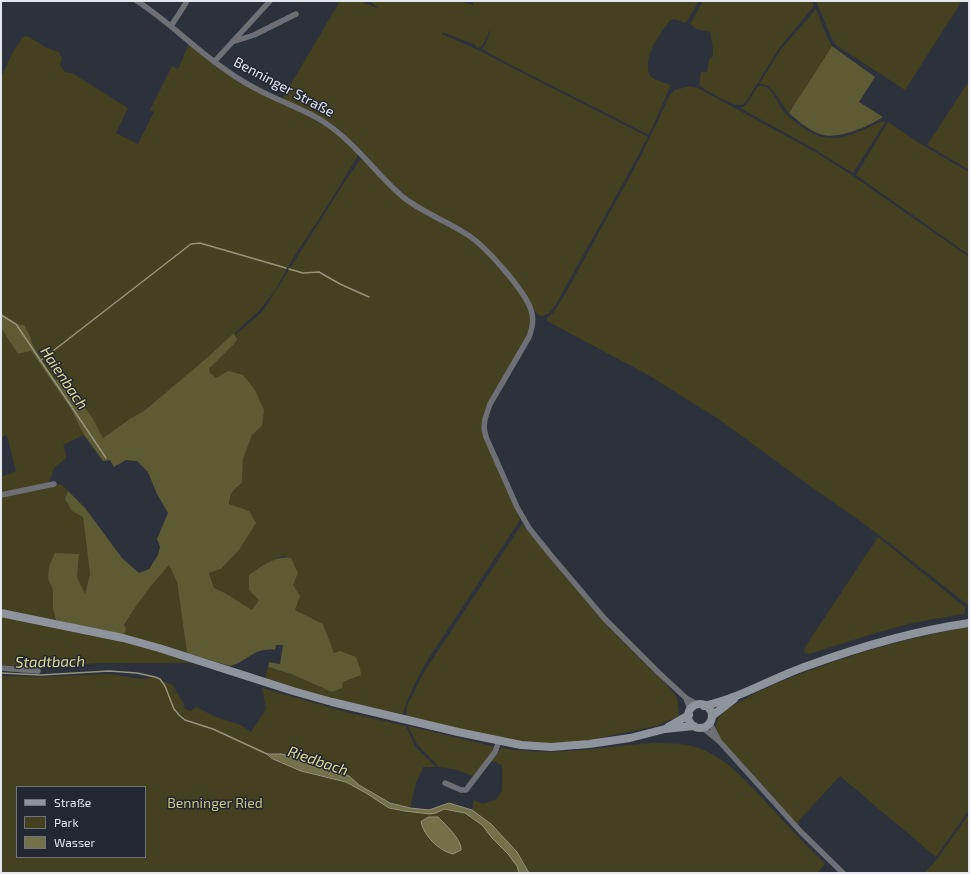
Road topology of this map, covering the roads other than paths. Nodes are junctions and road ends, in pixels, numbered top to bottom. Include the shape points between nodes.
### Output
1 (137, 1) edge
2 (270, 1) edge
3 (186, 3) dead end
4 (296, 14) dead end
5 (171, 26) junction
6 (232, 42) junction
7 (214, 62) junction
8 (54, 484) dead end
9 (1, 494) edge
10 (1, 613) edge
11 (969, 623) edge
12 (1, 668) edge
13 (38, 671) dead end
14 (736, 697) junction
15 (686, 698) junction
16 (701, 705) junction
17 (690, 712) junction
18 (708, 722) junction
19 (694, 726) junction
20 (665, 729) junction
21 (499, 741) junction
22 (445, 783) dead end
23 (843, 873) edge

1 - 5 street, Benninger Straße
2 - 6 street
3 - 5 street
4 - 6 street via 254,35
5 - 7 street, Benninger Straße
6 - 7 street
7 - 15 street, Benninger Straße via 252,87 331,127 354,146 404,198 426,213 454,226 491,254 526,299 532,314 529,337 490,404 484,423 486,437 517,507 534,535 597,610
8 - 9 street
10 - 21 main road via 144,644 332,702
11 - 14 main road via 859,648 785,674
12 - 13 street
14 - 16 main road
14 - 18 main road
15 - 16 street, Benninger Straße
15 - 17 street
16 - 17 main road
16 - 18 main road via 710,710
17 - 19 main road via 690,721
17 - 20 main road
18 - 19 main road
18 - 23 street via 719,741 801,832
19 - 20 main road
20 - 21 main road via 620,740 570,746 536,746
21 - 22 street via 495,752 466,790

